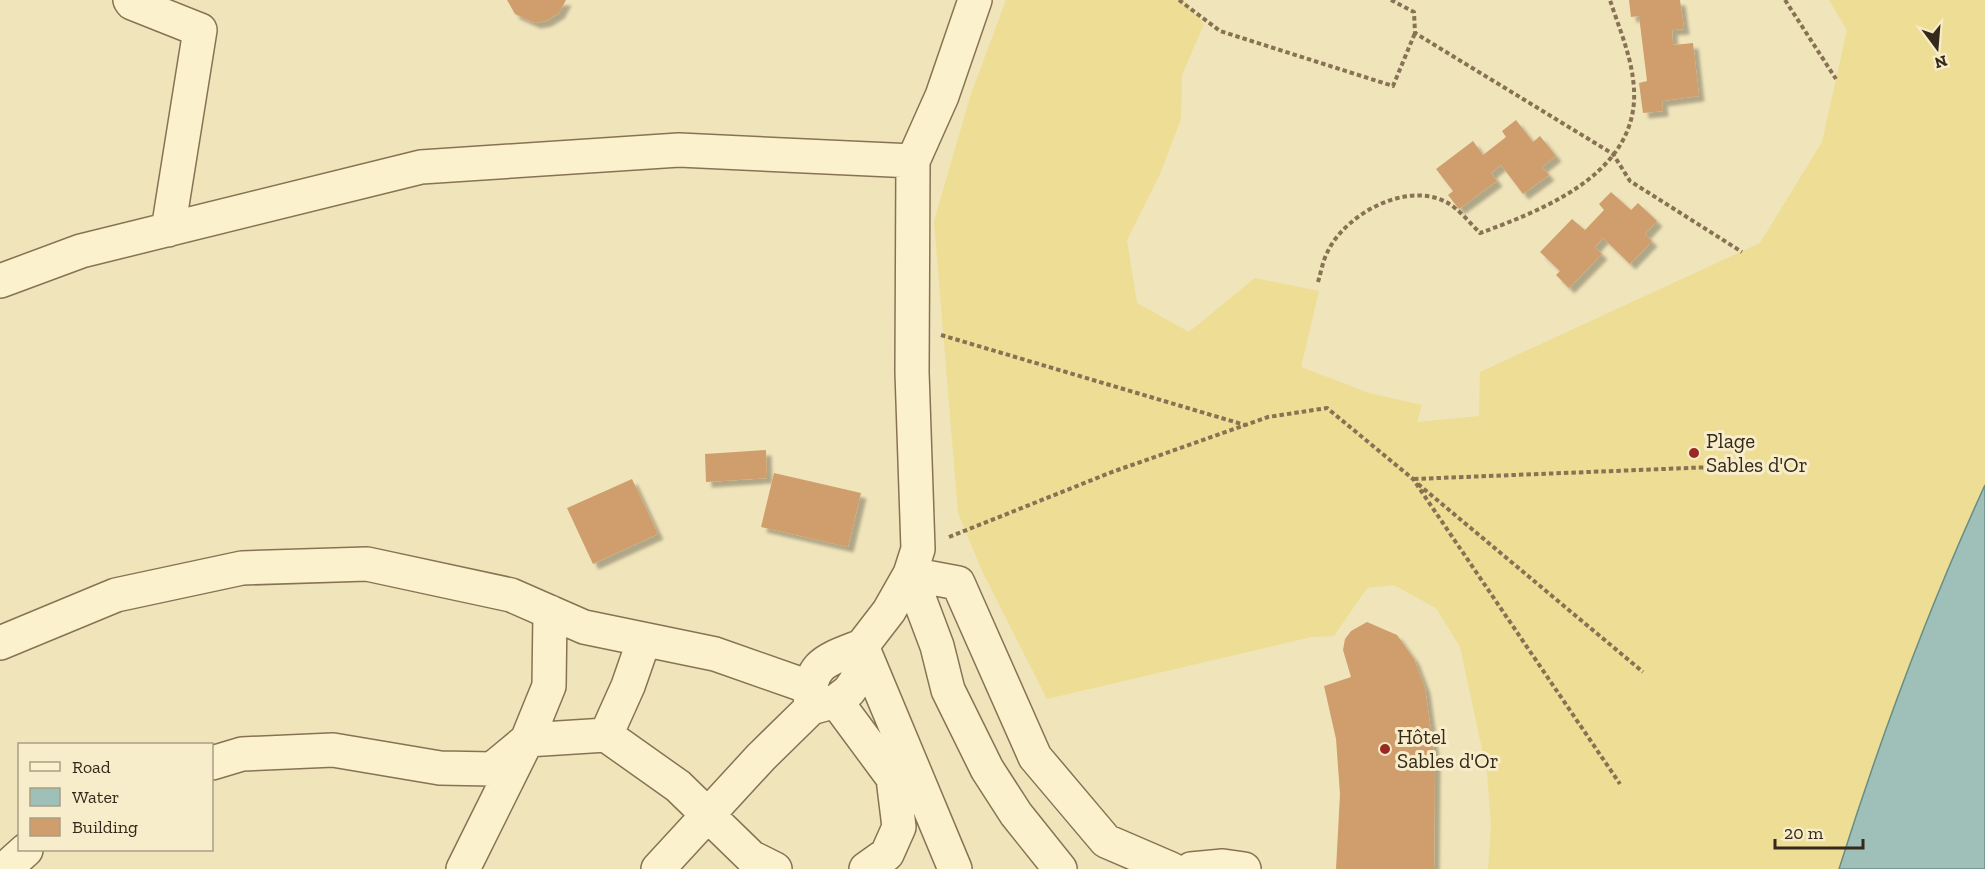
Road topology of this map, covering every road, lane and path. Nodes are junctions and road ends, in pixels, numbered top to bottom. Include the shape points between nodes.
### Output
1 (130, 0) edge
2 (975, 0) edge
3 (1179, 0) edge
4 (1391, 0) edge
5 (1610, 0) edge
6 (1785, 0) edge
7 (1415, 33) junction
8 (1836, 79) dead end
9 (1613, 154) junction
10 (913, 161) junction
11 (168, 230) junction
12 (1742, 252) dead end
13 (0, 281) edge
14 (1318, 282) dead end
15 (912, 326) junction
16 (1245, 425) junction
17 (1713, 467) dead end
18 (1413, 479) junction
19 (914, 562) junction
20 (550, 612) junction
21 (644, 640) junction
22 (0, 644) edge
23 (862, 646) junction
24 (1643, 672) dead end
25 (819, 698) junction
26 (606, 735) junction
27 (527, 740) junction
28 (213, 763) edge
29 (1620, 784) dead end
30 (708, 814) junction
31 (24, 851) edge
32 (5, 869) edge
33 (463, 869) edge
34 (658, 869) edge
35 (775, 869) edge
36 (866, 869) edge
37 (955, 869) edge
38 (1060, 869) edge
39 (1171, 869) edge
40 (1191, 869) edge
41 (1244, 869) edge

1 - 11 street via 200,30
2 - 10 street via 942,96
3 - 7 path via 1220,31 1393,86
4 - 7 path via 1414,12
5 - 9 path via 1633,79 1633,114 1623,143
6 - 8 path
7 - 9 path
9 - 12 path via 1630,181
9 - 14 path via 1598,173 1557,202 1480,233 1447,202 1423,194 1390,200 1351,220 1328,250
10 - 11 street via 679,150 421,167
10 - 15 street
11 - 13 street via 81,251
15 - 16 path
15 - 19 street
16 - 18 path via 1268,417 1326,408
16 - 19 path via 1112,472
17 - 18 path
18 - 24 path
18 - 29 path
19 - 23 street via 888,611
19 - 38 street via 948,690 982,759 1016,814
19 - 39 street via 958,583 1035,757 1106,841
20 - 21 street via 584,627
20 - 22 street via 511,596 367,564 242,568 116,595
20 - 27 street via 549,686
21 - 25 street via 715,654
21 - 26 street
23 - 25 street via 856,681
23 - 37 street
25 - 30 street
25 - 36 street via 893,778 899,827 886,854
26 - 27 street
26 - 30 street via 678,786
27 - 28 street via 492,769 440,768 333,750 242,754
27 - 33 street
30 - 34 street
30 - 35 street via 751,857
31 - 32 street
40 - 41 street

